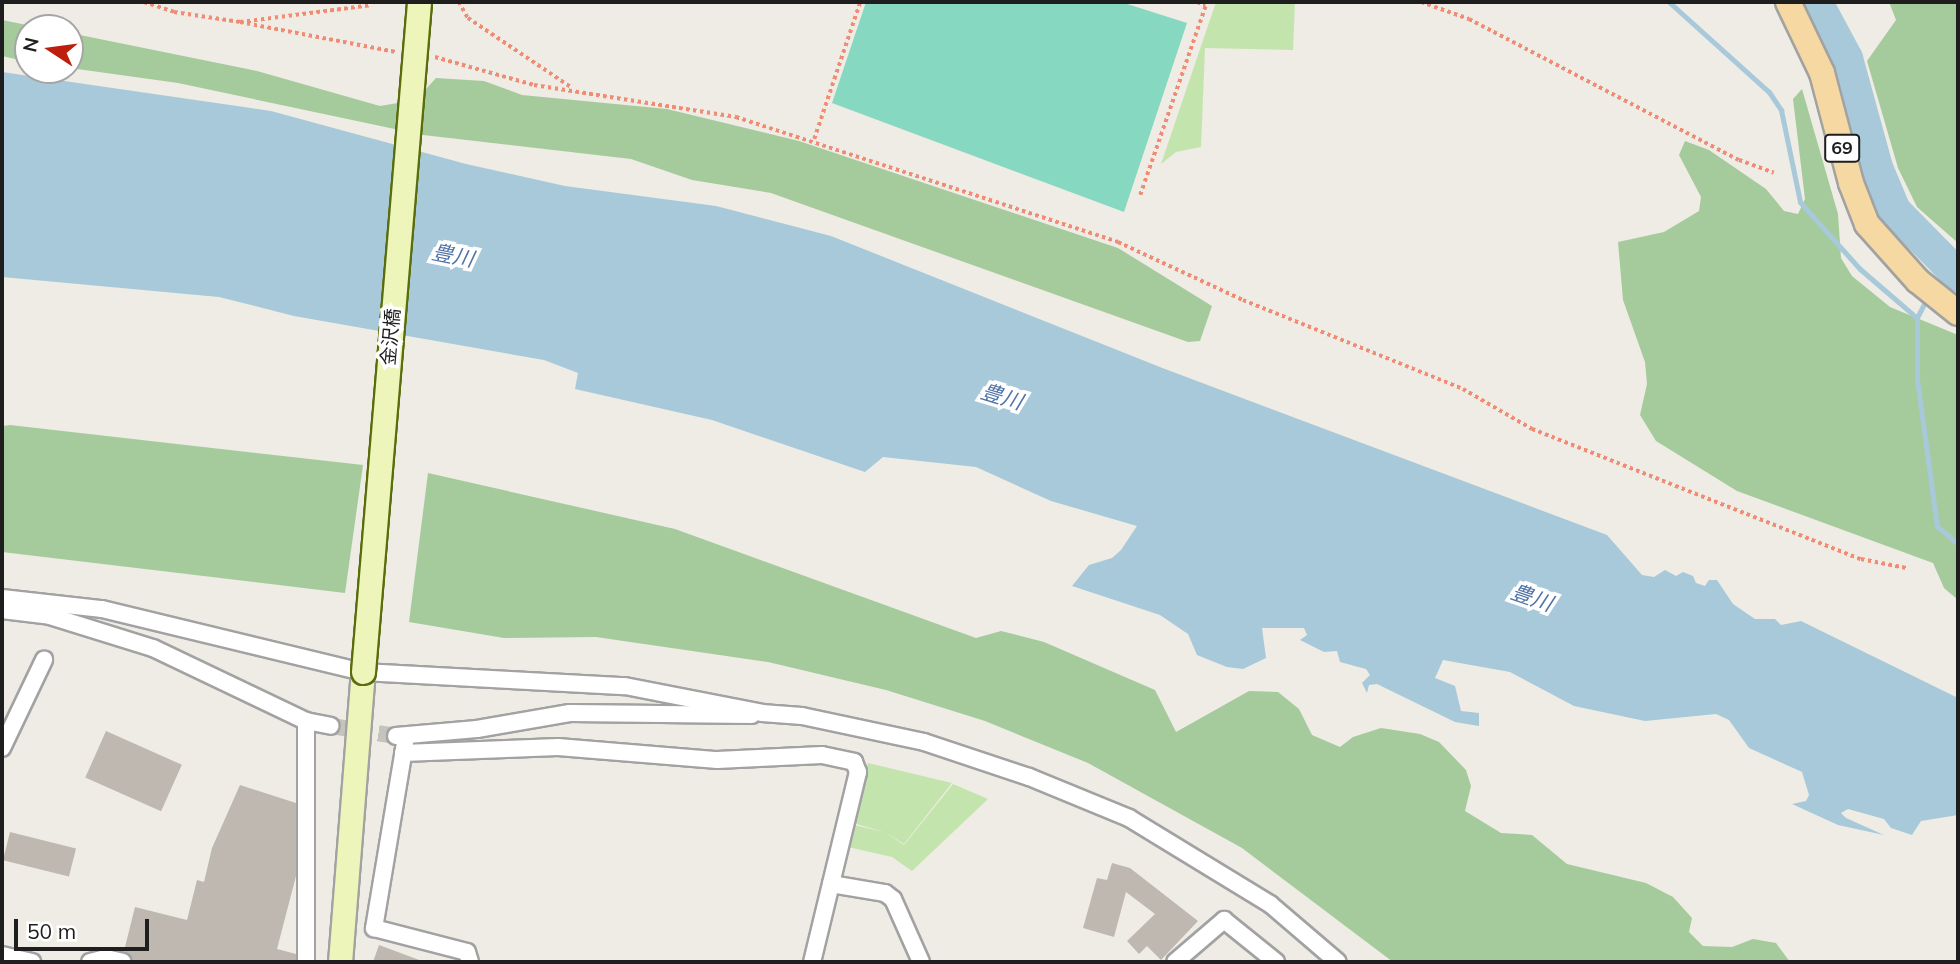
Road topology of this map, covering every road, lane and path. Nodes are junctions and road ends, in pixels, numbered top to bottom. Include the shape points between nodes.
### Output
1 (144, 2) edge
2 (419, 2) edge
3 (459, 2) edge
4 (860, 2) edge
5 (1197, 2) edge
6 (1421, 2) edge
7 (1788, 2) edge
8 (1207, 3) edge
9 (372, 5) dead end
10 (240, 22) junction
11 (399, 52) dead end
12 (425, 56) dead end
13 (573, 89) junction
14 (814, 140) junction
15 (1774, 173) dead end
16 (1140, 195) dead end
17 (1950, 307) edge
18 (1906, 568) dead end
19 (2, 598) edge
20 (2, 610) edge
21 (44, 660) dead end
22 (363, 672) junction
23 (762, 713) junction
24 (306, 721) junction
25 (331, 726) tunnel mouth
26 (402, 742) junction
27 (2, 748) edge
28 (831, 884) junction
29 (2, 955) edge
30 (32, 962) edge
31 (90, 962) edge
32 (123, 962) edge
33 (306, 962) edge
34 (340, 962) edge
35 (470, 962) edge
36 (812, 962) edge
37 (921, 962) edge
38 (1175, 962) edge
39 (1276, 962) edge
40 (1338, 962) edge

1 - 10 path via 174,12
2 - 22 main road, 金沢橋, bridge
3 - 13 path via 468,18
4 - 14 path
5 - 8 path
6 - 15 path via 1469,19 1739,160
7 - 17 main road, 69 via 1822,73 1851,183 1867,224 1918,281
8 - 16 path
9 - 10 path
10 - 11 path
12 - 13 path via 534,85
13 - 14 path via 736,117
14 - 18 path via 1118,242 1243,300 1463,389 1532,429 1861,559
19 - 22 street via 102,609
20 - 24 street via 50,616 153,648
21 - 27 street
22 - 23 street via 625,686
22 - 34 main road, 金沢橋
23 - 26 street via 736,717 570,713
23 - 40 street via 802,716 924,742 1029,777 1129,818 1270,904
24 - 25 street
24 - 33 street
26 - 28 street via 558,747 718,760 822,755 854,762 858,772
26 - 35 street via 374,928 467,952
28 - 36 street
28 - 37 street via 885,893 893,899
29 - 30 street
31 - 32 street via 106,958
38 - 39 street via 1224,920

